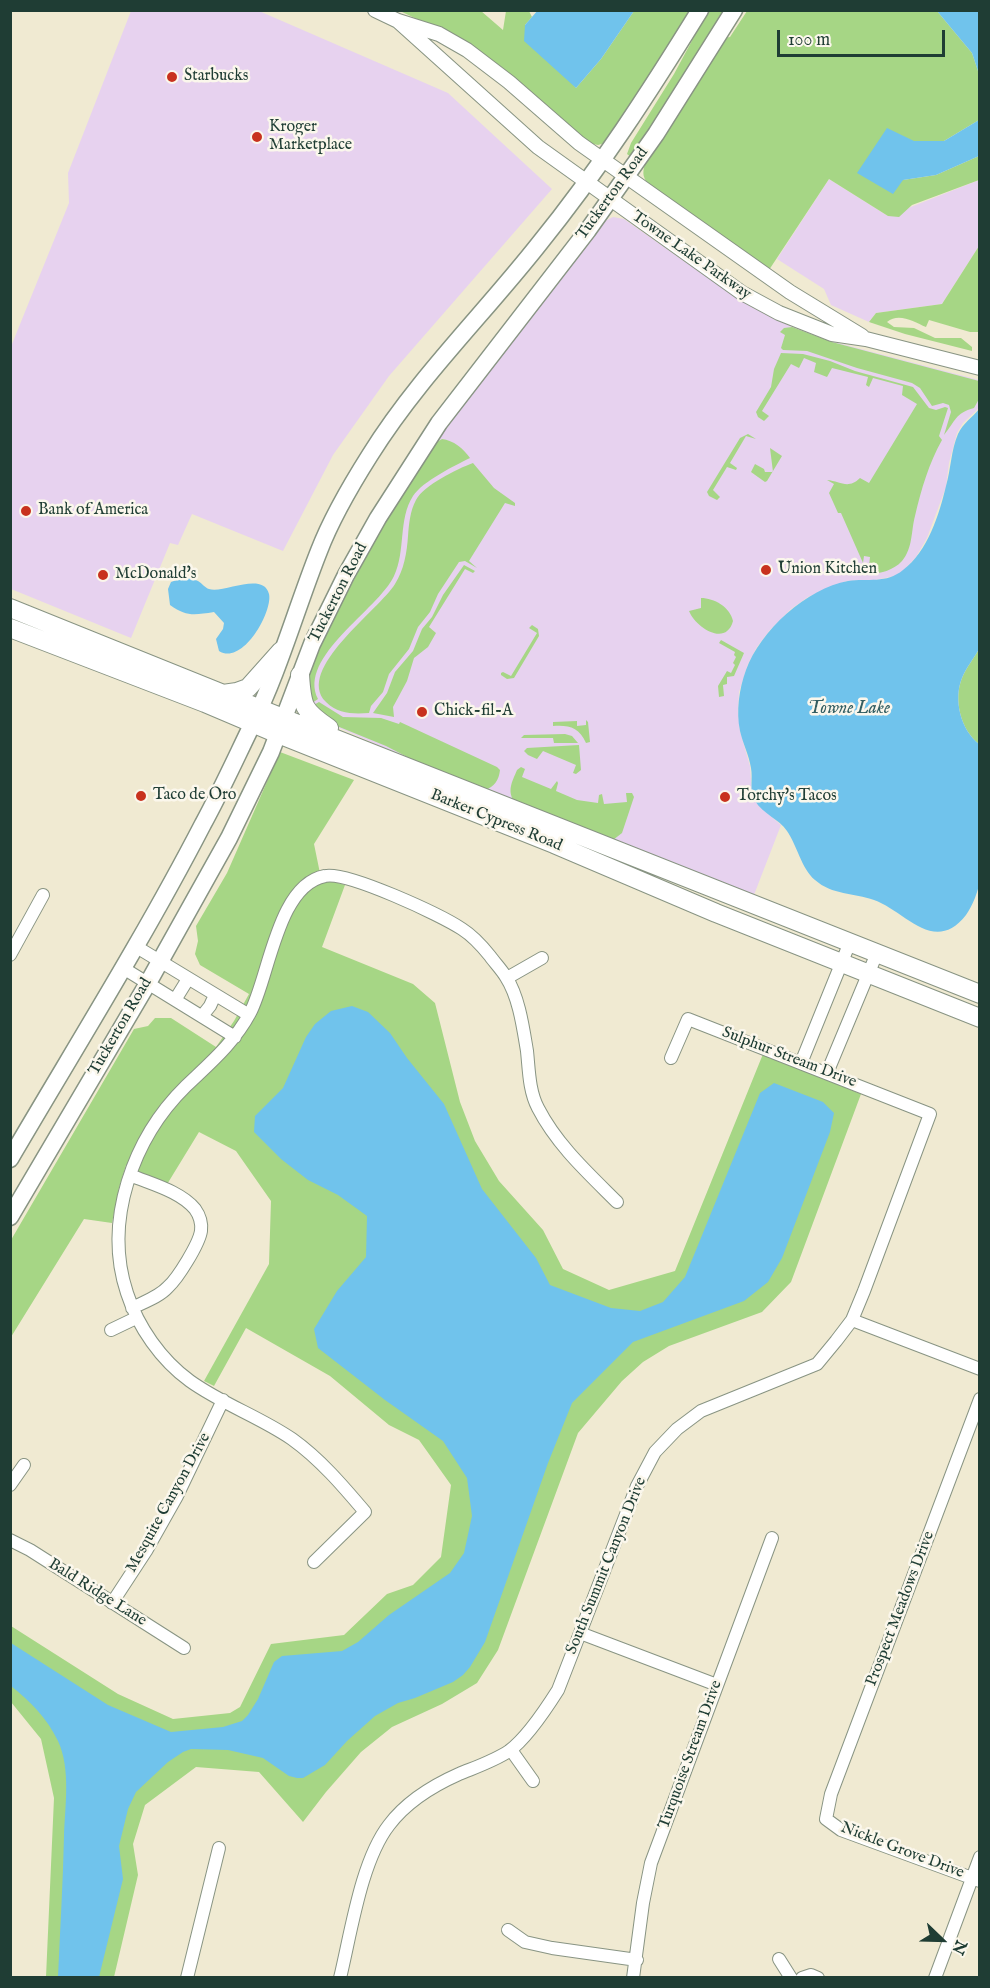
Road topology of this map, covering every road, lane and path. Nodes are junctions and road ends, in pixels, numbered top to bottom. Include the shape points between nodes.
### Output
1 (375, 10) edge
2 (700, 10) edge
3 (735, 10) edge
4 (398, 21) junction
5 (603, 160) junction
6 (626, 177) junction
7 (586, 184) junction
8 (610, 200) junction
9 (790, 292) junction
10 (779, 314) junction
11 (866, 339) junction
12 (976, 367) edge
13 (10, 608) edge
14 (10, 628) edge
15 (281, 651) junction
16 (300, 675) junction
17 (223, 694) junction
18 (256, 716) junction
19 (280, 726) junction
20 (358, 748) junction
21 (525, 832) junction
22 (621, 853) junction
23 (43, 895) dead end
24 (850, 942) junction
25 (135, 946) junction
26 (877, 953) junction
27 (10, 955) edge
28 (542, 957) dead end
29 (160, 961) junction
30 (841, 963) junction
31 (123, 968) junction
32 (869, 973) junction
33 (507, 978) junction
34 (188, 979) junction
35 (147, 983) junction
36 (980, 994) edge
37 (215, 995) junction
38 (175, 1000) junction
39 (249, 1015) junction
40 (202, 1016) junction
41 (980, 1018) edge
42 (238, 1032) junction
43 (671, 1058) dead end
44 (801, 1063) junction
45 (827, 1073) junction
46 (930, 1113) joint
47 (10, 1159) edge
48 (130, 1175) junction
49 (617, 1202) dead end
50 (10, 1217) edge
51 (134, 1313) junction
52 (852, 1320) junction
53 (111, 1330) dead end
54 (980, 1369) edge
55 (980, 1400) edge
56 (223, 1401) junction
57 (24, 1465) dead end
58 (10, 1485) edge
59 (772, 1538) dead end
60 (10, 1540) edge
61 (314, 1562) dead end
62 (112, 1603) junction
63 (580, 1633) junction
64 (184, 1648) dead end
65 (717, 1685) junction
66 (511, 1750) junction
67 (534, 1781) dead end
68 (826, 1819) joint
69 (219, 1848) dead end
70 (980, 1857) edge
71 (976, 1880) edge
72 (508, 1930) dead end
73 (779, 1959) dead end
74 (637, 1960) junction
75 (188, 1977) edge
76 (340, 1977) edge
77 (633, 1977) edge
78 (791, 1977) edge
79 (802, 1977) edge
80 (818, 1977) edge
81 (935, 1977) edge

1 - 4 street, Towne Lake Parkway
2 - 5 main road, Tuckerton Road
3 - 6 main road, Tuckerton Road
4 - 5 street, Towne Lake Parkway via 439,34 475,55
4 - 7 street, Towne Lake Parkway via 538,147
5 - 6 street, Towne Lake Parkway
5 - 7 main road, Tuckerton Road
6 - 8 main road, Tuckerton Road
6 - 9 street, Towne Lake Parkway
7 - 8 street, Towne Lake Parkway
7 - 15 main road, Tuckerton Road via 406,402 370,455 320,548
8 - 10 street, Towne Lake Parkway via 720,279
8 - 16 main road, Tuckerton Road via 409,466 346,575
9 - 10 street
9 - 11 street, Towne Lake Parkway
10 - 11 street, Towne Lake Parkway via 832,334
11 - 12 street, Towne Lake Parkway
13 - 17 main road, Barker Cypress Road
14 - 18 main road, Barker Cypress Road via 188,696
15 - 17 main road via 248,688
15 - 18 main road, Tuckerton Road
16 - 19 main road, Tuckerton Road
16 - 20 main road via 301,694 310,715
17 - 18 main road, Barker Cypress Road
18 - 19 main road, Barker Cypress Road
18 - 25 main road, Tuckerton Road via 203,825
19 - 20 main road, Barker Cypress Road
19 - 21 main road, Barker Cypress Road
19 - 29 main road, Tuckerton Road via 229,838
20 - 22 main road, Barker Cypress Road
21 - 22 main road via 565,840 615,860
21 - 30 main road, Barker Cypress Road
22 - 24 main road, Barker Cypress Road
23 - 27 street
24 - 26 main road, Barker Cypress Road
24 - 30 street
25 - 29 street
25 - 31 main road, Tuckerton Road
26 - 32 street
26 - 36 main road, Barker Cypress Road
28 - 33 street
29 - 34 street
29 - 35 main road, Tuckerton Road
30 - 32 main road, Barker Cypress Road
30 - 44 street
31 - 35 street
31 - 47 main road, Tuckerton Road
32 - 41 main road, Barker Cypress Road
32 - 45 street
33 - 39 street via 466,931 440,915 341,876 324,876 309,883 297,896 278,927
33 - 49 street via 522,1024 537,1107 567,1151
34 - 37 street
34 - 38 street
35 - 38 street
35 - 50 main road, Tuckerton Road
37 - 39 street
37 - 40 street
38 - 40 street
39 - 42 street
40 - 42 street
42 - 48 street via 218,1058 168,1106
43 - 44 street, Sulphur Stream Drive via 688,1019
44 - 45 street, Sulphur Stream Drive
45 - 46 street, Sulphur Stream Drive
46 - 52 street, South Summit Canyon Drive
48 - 51 street via 123,1195 119,1235 122,1275
48 - 51 street via 180,1197 201,1220 200,1235 176,1278
51 - 53 street
51 - 56 street via 172,1365
52 - 54 street
52 - 63 street, South Summit Canyon Drive via 817,1364 701,1410 655,1452 637,1486
55 - 68 street, Prospect Meadows Drive via 831,1794
56 - 61 street via 294,1440 365,1512
56 - 62 street, Mesquite Canyon Drive via 177,1496
57 - 58 street
59 - 65 street, Turquoise Stream Drive
60 - 62 street, Bald Ridge Lane
62 - 64 street, Bald Ridge Lane
63 - 65 street
63 - 66 street, South Summit Canyon Drive via 558,1690
65 - 74 street, Turquoise Stream Drive via 651,1863
66 - 67 street
66 - 76 street, South Summit Canyon Drive via 430,1788 388,1826 363,1881
68 - 71 street, Nickle Grove Drive via 841,1830
69 - 75 street
70 - 71 street
71 - 81 street
72 - 74 street via 525,1942
73 - 78 street
74 - 77 street, Turquoise Stream Drive
79 - 80 street

